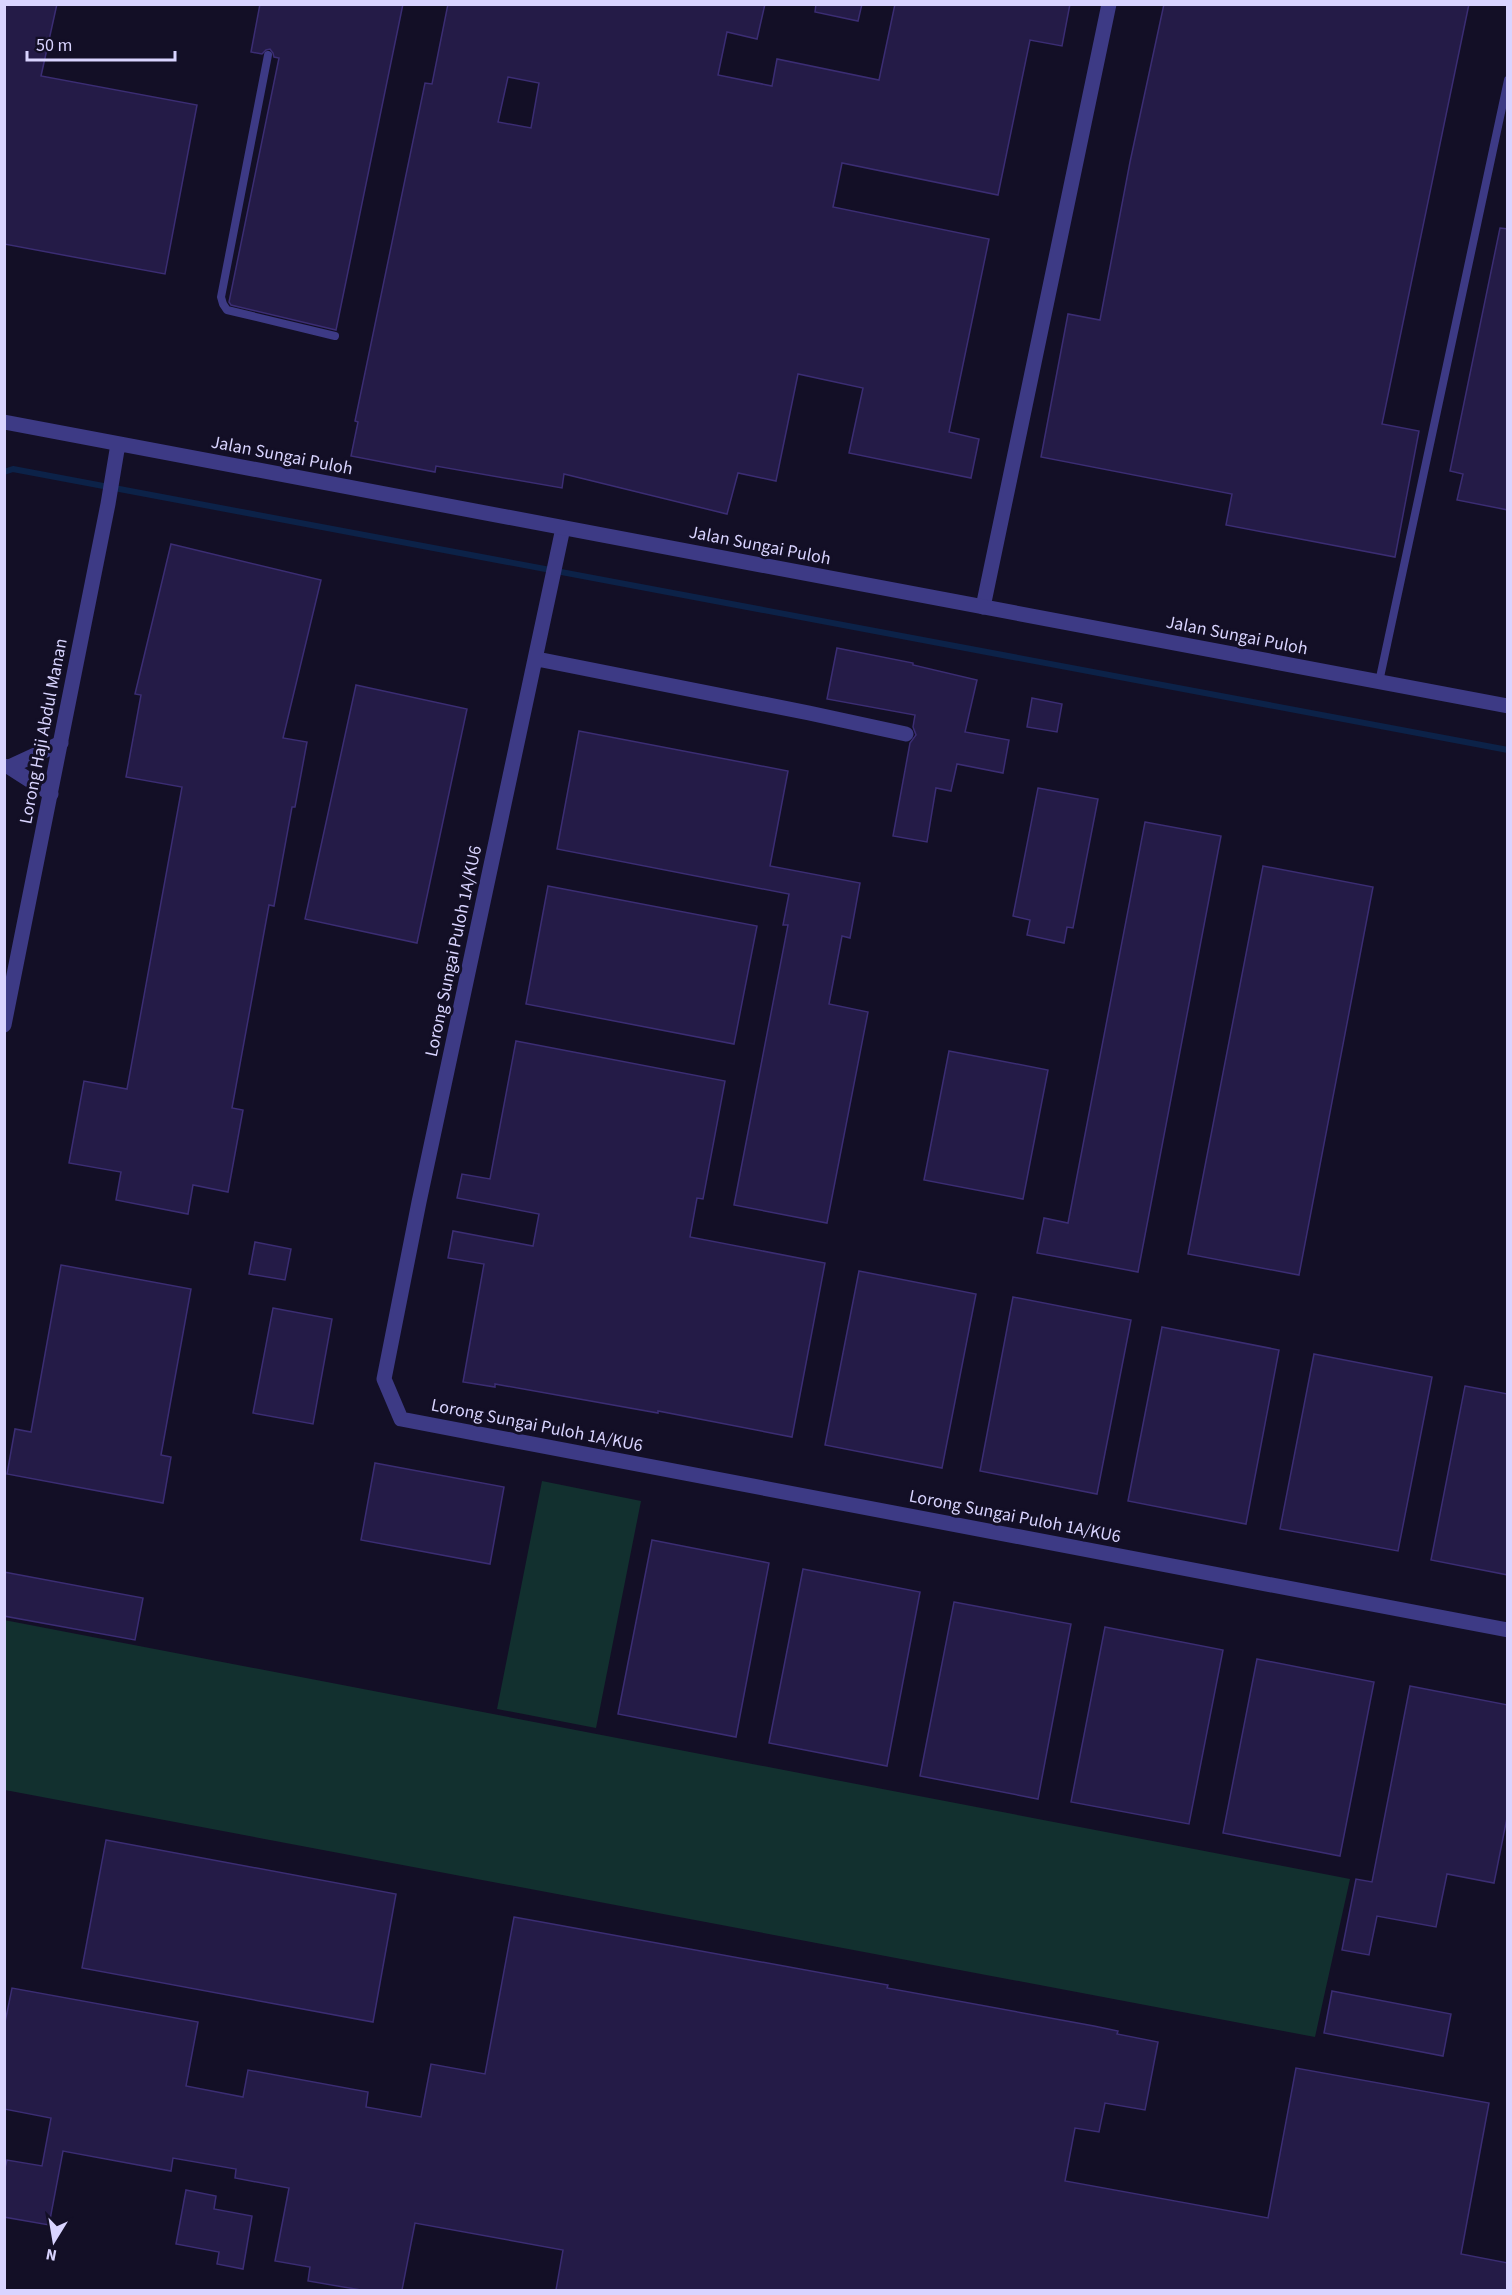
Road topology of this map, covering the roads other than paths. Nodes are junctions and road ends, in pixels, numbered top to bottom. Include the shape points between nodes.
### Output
1 (1109, 4) edge
2 (268, 55) dead end
3 (1508, 80) edge
4 (335, 336) dead end
5 (4, 422) edge
6 (118, 444) junction
7 (563, 528) junction
8 (983, 607) junction
9 (537, 659) junction
10 (1379, 682) junction
11 (1508, 706) edge
12 (906, 734) dead end
13 (60, 743) junction
14 (7, 766) edge
15 (51, 794) junction
16 (4, 1025) edge
17 (1508, 1630) edge

1 - 8 street
2 - 4 lane via 222,304 227,310
3 - 10 lane
5 - 6 street, Jalan Sungai Puloh
6 - 7 street, Jalan Sungai Puloh
6 - 13 street, Lorong Haji Abdul Manan
7 - 8 street, Jalan Sungai Puloh
7 - 9 street, Lorong Sungai Puloh 1A/KU6
8 - 10 street, Jalan Sungai Puloh
9 - 12 street
9 - 17 street, Lorong Sungai Puloh 1A/KU6 via 384,1379 401,1419
10 - 11 street, Jalan Sungai Puloh
13 - 14 street
13 - 15 street, Lorong Haji Abdul Manan
14 - 15 street
15 - 16 street, Lorong Haji Abdul Manan

